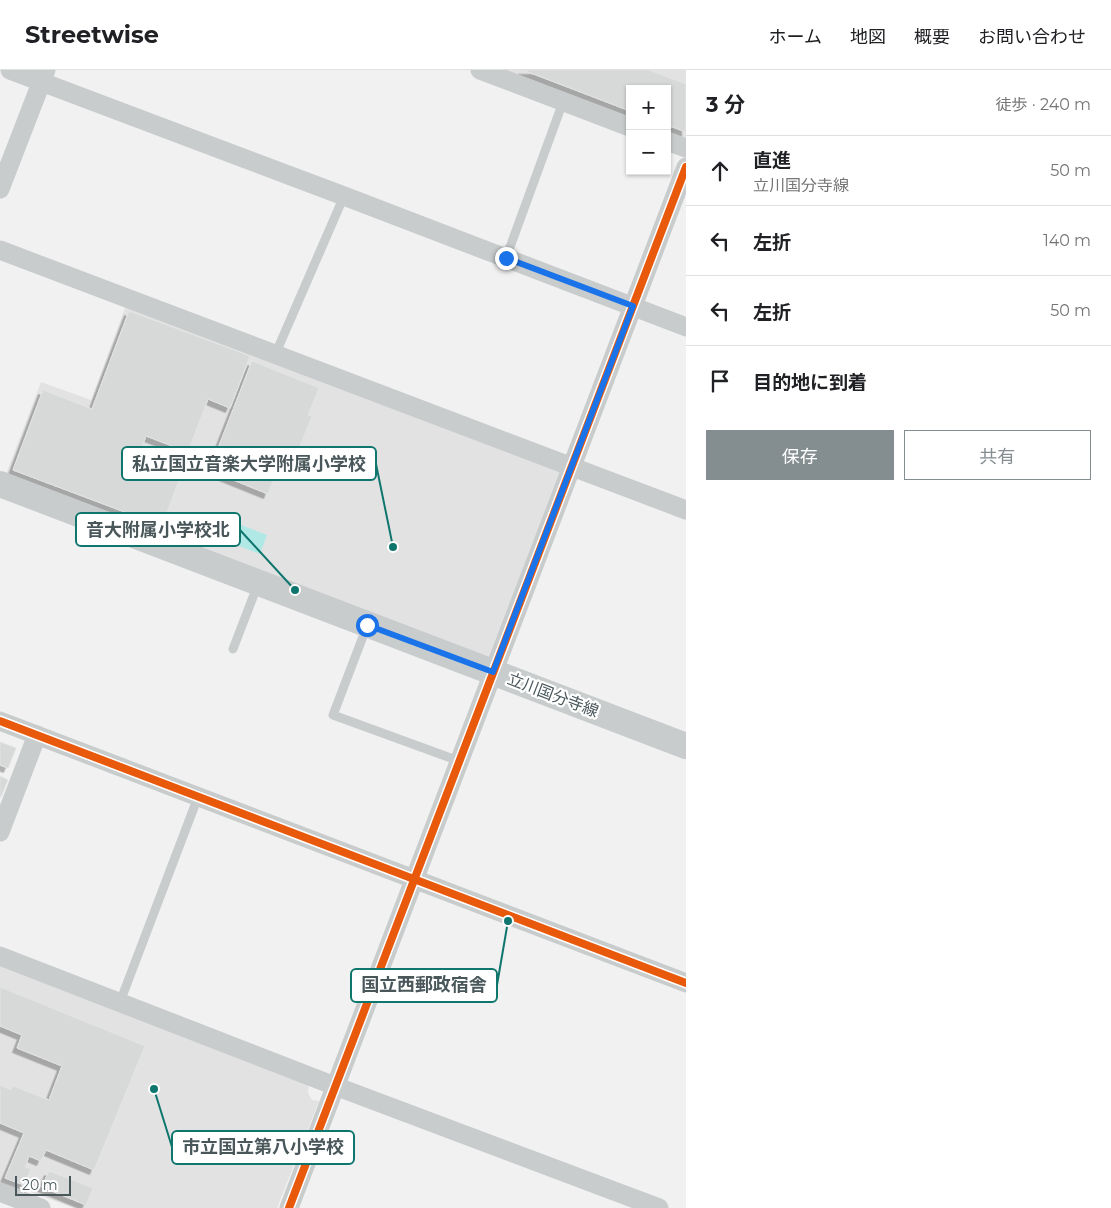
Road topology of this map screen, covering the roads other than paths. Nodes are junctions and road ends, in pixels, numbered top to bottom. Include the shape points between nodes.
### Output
1 (10, 70) edge
2 (480, 70) edge
3 (44, 76) edge
4 (564, 102) junction
5 (626, 125) edge
6 (671, 142) edge
7 (686, 148) edge
8 (686, 167) edge
9 (0, 189) edge
10 (344, 196) junction
11 (0, 250) edge
12 (506, 258) junction
13 (633, 306) junction
14 (686, 327) edge
15 (275, 355) junction
16 (571, 466) junction
17 (0, 484) edge
18 (686, 510) edge
19 (259, 583) junction
20 (367, 625) junction
21 (234, 650) dead end
22 (493, 672) junction
23 (0, 721) edge
24 (37, 735) junction
25 (686, 746) edge
26 (460, 761) junction
27 (198, 797) junction
28 (1, 826) edge
29 (413, 878) junction
30 (0, 956) edge
31 (686, 983) edge
32 (120, 1002) junction
33 (335, 1086) junction
34 (0, 1192) edge
35 (41, 1208) edge
36 (289, 1208) edge
37 (659, 1208) edge

1 - 3 street
2 - 4 street
3 - 9 street
3 - 10 street
4 - 5 street
4 - 12 lane
6 - 7 street
8 - 13 street
10 - 12 street
10 - 15 lane
11 - 15 street
12 - 13 street
13 - 14 street
13 - 16 street
15 - 16 street
16 - 18 street
16 - 22 street
17 - 19 main road, 立川国分寺線
19 - 20 main road, 立川国分寺線
19 - 21 lane
20 - 22 main road, 立川国分寺線
20 - 26 lane via 333,715
22 - 25 main road, 立川国分寺線
22 - 26 street
23 - 24 street
24 - 27 street
24 - 28 street
26 - 29 street
27 - 29 street
27 - 32 lane
29 - 31 street
29 - 33 street
30 - 32 street
32 - 33 street
33 - 36 street
33 - 37 street
34 - 35 street

